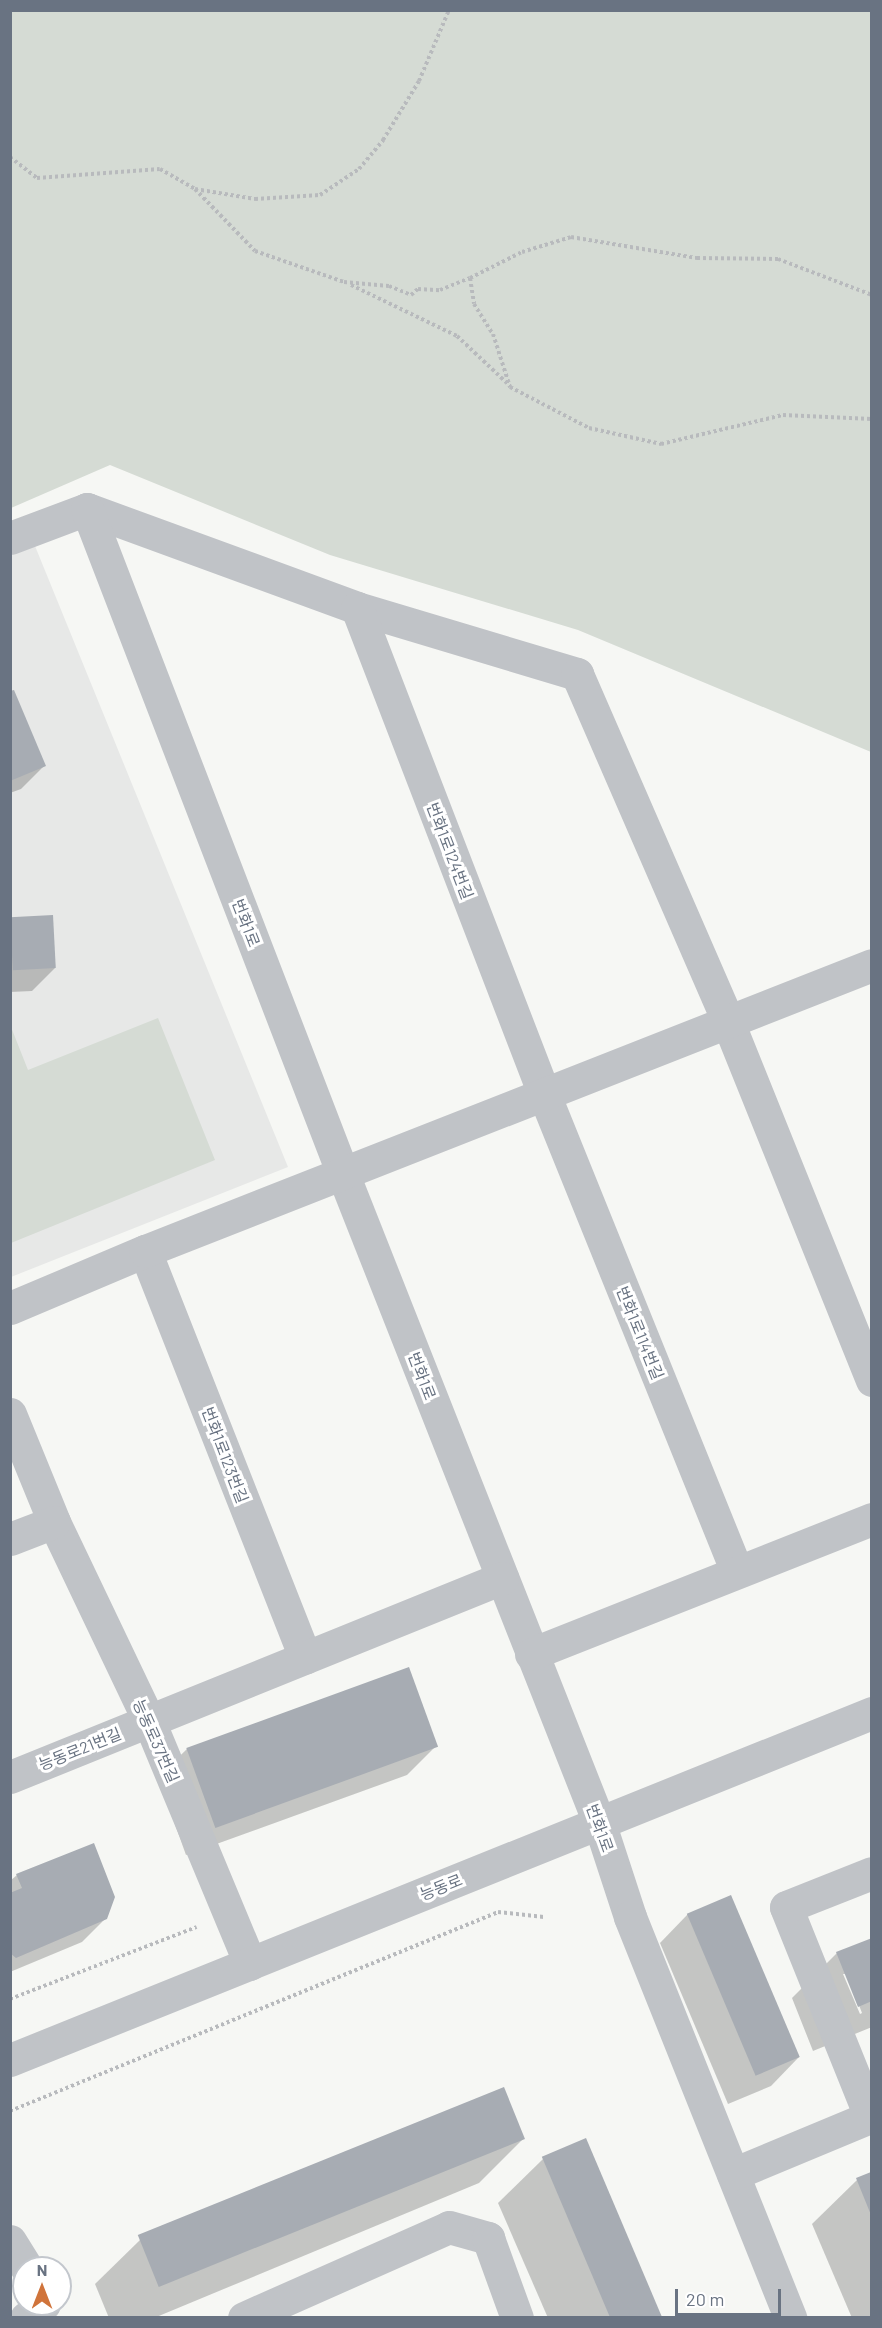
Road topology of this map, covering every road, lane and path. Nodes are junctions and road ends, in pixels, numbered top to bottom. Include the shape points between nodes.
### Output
1 (449, 10) edge
2 (10, 157) edge
3 (195, 189) junction
4 (470, 278) junction
5 (344, 282) junction
6 (872, 295) edge
7 (510, 387) junction
8 (872, 419) edge
9 (87, 509) junction
10 (10, 538) edge
11 (357, 608) junction
12 (872, 965) edge
13 (728, 1022) junction
14 (544, 1094) junction
15 (343, 1174) junction
16 (145, 1251) junction
17 (10, 1308) edge
18 (872, 1380) edge
19 (10, 1414) edge
20 (872, 1519) edge
21 (54, 1522) junction
22 (10, 1539) edge
23 (737, 1572) junction
24 (502, 1578) junction
25 (531, 1654) junction
26 (305, 1658) junction
27 (872, 1713) edge
28 (149, 1721) junction
29 (10, 1777) edge
30 (600, 1825) junction
31 (872, 1873) edge
32 (230, 1915) junction
33 (544, 1917) dead end
34 (250, 1964) junction
35 (10, 1999) edge
36 (10, 2060) edge
37 (10, 2111) edge
38 (871, 2116) edge
39 (733, 2174) junction
40 (10, 2241) edge
41 (19, 2256) edge
42 (244, 2318) edge
43 (517, 2318) edge
44 (790, 2318) edge

1 - 3 path via 418,81 383,140 360,169 320,195 255,199
2 - 3 path via 37,178 160,169
3 - 5 path via 255,251
4 - 5 path via 440,290 418,289 411,295 388,286
4 - 6 path via 522,252 571,237 697,258 778,259
4 - 7 path via 474,304 492,334
5 - 7 path via 457,336
7 - 8 path via 589,428 661,444 783,415
9 - 10 street
9 - 11 street
9 - 15 street, 번화1로
11 - 13 street via 577,674
11 - 14 street, 번화1로124번길
12 - 13 street
13 - 14 street
13 - 18 street
14 - 15 street
14 - 23 street, 번화1로114번길
15 - 16 street
15 - 24 street, 번화1로
16 - 17 street
16 - 26 street, 번화1로123번길
19 - 21 street, 능동로37번길
20 - 23 street
21 - 22 street
21 - 28 street, 능동로37번길
23 - 25 street
24 - 25 street, 번화1로
24 - 26 street, 능동로21번길
25 - 30 street, 번화1로
26 - 28 street, 능동로21번길
27 - 30 street, 능동로
28 - 29 street, 능동로21번길
28 - 32 street, 능동로37번길
30 - 34 street, 능동로
30 - 39 street, 번화1로 via 630,1917
31 - 38 street via 786,1906
32 - 34 street, 능동로37번길
32 - 35 path
33 - 37 path via 498,1912
34 - 36 street, 능동로
38 - 39 street
39 - 44 street, 번화1로
40 - 41 street
42 - 43 street via 449,2227 488,2238

